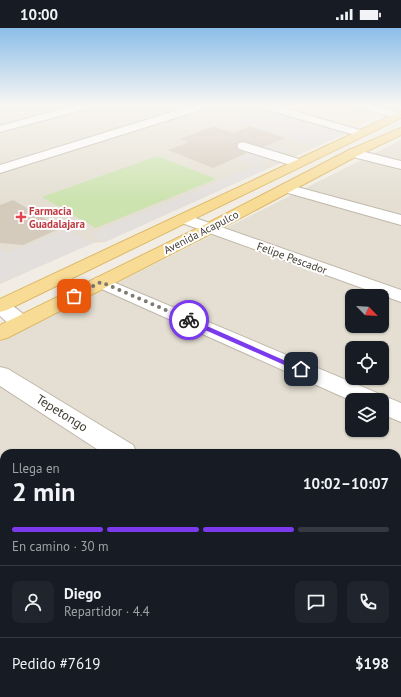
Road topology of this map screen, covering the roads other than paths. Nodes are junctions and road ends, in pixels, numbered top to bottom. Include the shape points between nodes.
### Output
1 (102, 137) edge
2 (345, 137) edge
3 (387, 137) edge
4 (243, 146) dead end
5 (353, 153) junction
6 (297, 163) junction
7 (401, 165) edge
8 (0, 169) edge
9 (286, 188) junction
10 (184, 219) junction
11 (401, 220) edge
12 (210, 228) junction
13 (101, 282) junction
14 (401, 296) edge
15 (0, 306) edge
16 (20, 323) junction
17 (0, 333) edge
18 (0, 375) edge
19 (356, 393) edge
20 (389, 407) edge
21 (401, 413) edge
22 (118, 449) edge

1 - 8 street
2 - 6 main road, Avenida Acapulco via 332,141
3 - 5 main road, Avenida Acapulco
4 - 6 street
5 - 7 street
5 - 9 main road, Avenida Acapulco
6 - 10 main road, Avenida Acapulco
9 - 11 street
9 - 12 main road, Avenida Acapulco
10 - 12 street, Felipe Pescador
10 - 15 main road, Avenida Acapulco
12 - 13 main road, Avenida Acapulco
12 - 14 street, Felipe Pescador
13 - 16 main road, Avenida Acapulco
13 - 19 street
15 - 16 street
16 - 17 main road, Avenida Acapulco
18 - 22 street, Tepetongo
20 - 21 street

